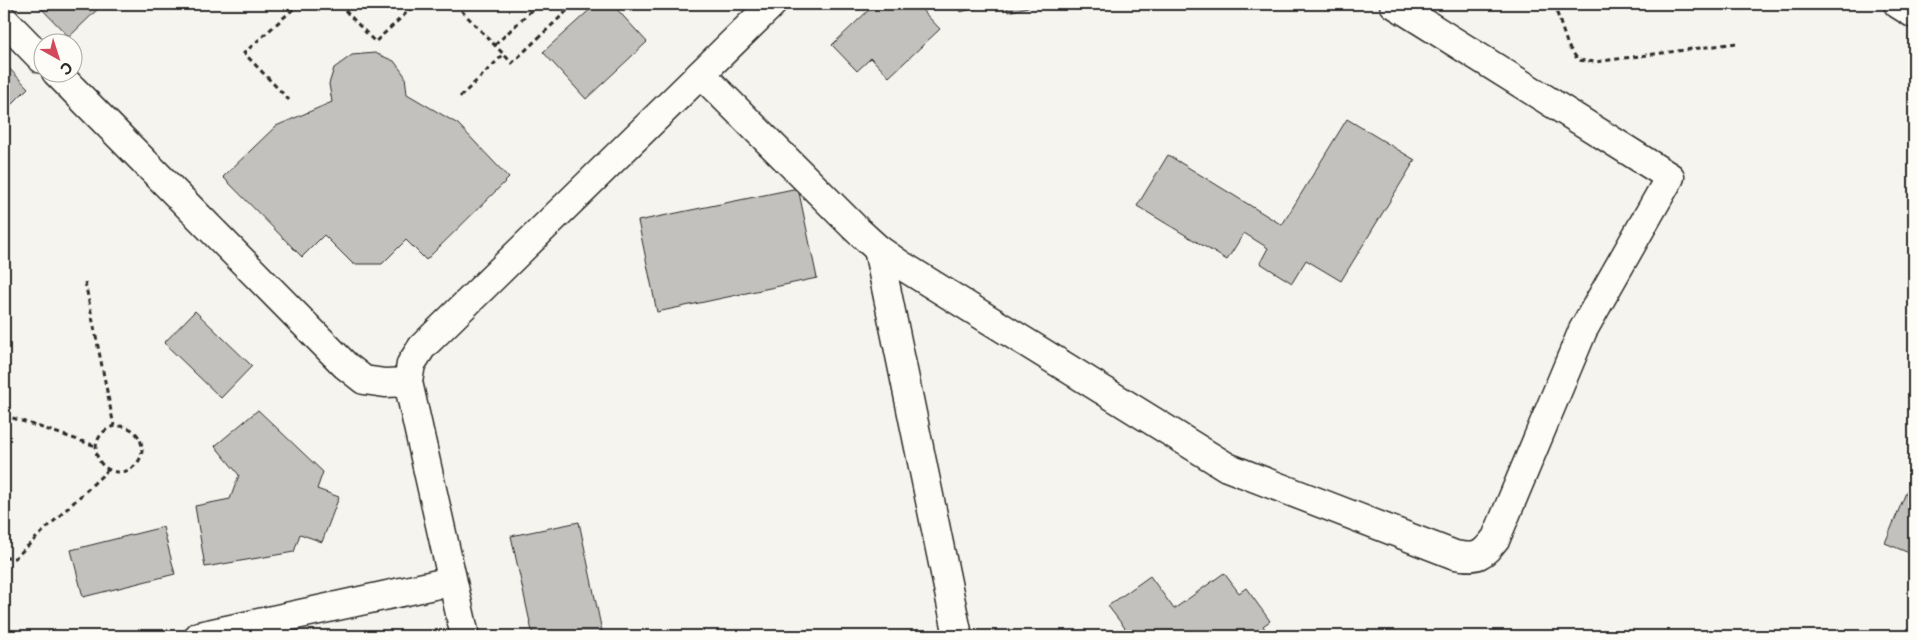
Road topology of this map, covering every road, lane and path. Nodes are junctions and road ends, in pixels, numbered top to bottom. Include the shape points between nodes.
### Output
1 (299, 4) edge
2 (339, 4) edge
3 (416, 4) edge
4 (455, 4) edge
5 (538, 4) edge
6 (574, 4) edge
7 (772, 4) edge
8 (1394, 4) edge
9 (1554, 4) edge
10 (1898, 4) edge
11 (1914, 14) edge
12 (4, 20) edge
13 (1737, 43) dead end
14 (494, 45) junction
15 (32, 49) edge
16 (504, 54) junction
17 (701, 74) junction
18 (66, 82) edge
19 (460, 97) dead end
20 (289, 100) dead end
21 (878, 249) junction
22 (85, 282) dead end
23 (408, 382) junction
24 (4, 415) edge
25 (114, 426) junction
26 (96, 446) junction
27 (108, 470) junction
28 (4, 558) edge
29 (452, 581) junction
30 (199, 636) edge
31 (465, 636) edge
32 (958, 636) edge

1 - 20 path via 244,54
2 - 3 path via 375,42
4 - 14 path
5 - 14 path
6 - 16 path via 512,63
7 - 17 street
8 - 21 street via 1670,177 1583,330 1496,538 1486,551 1472,558 1455,556 1227,468
9 - 13 path via 1568,46 1578,60 1595,62
10 - 11 street
12 - 15 street
14 - 16 path
16 - 19 path
17 - 21 street
17 - 23 street via 422,347 411,364
18 - 23 street via 345,366 364,380
21 - 32 street
22 - 25 path
23 - 29 street
24 - 26 path
25 - 26 path via 105,430
25 - 27 path via 133,430 139,436 143,453 134,468 117,473
26 - 27 path via 97,456
27 - 28 path via 15,558
29 - 30 street
29 - 31 street

